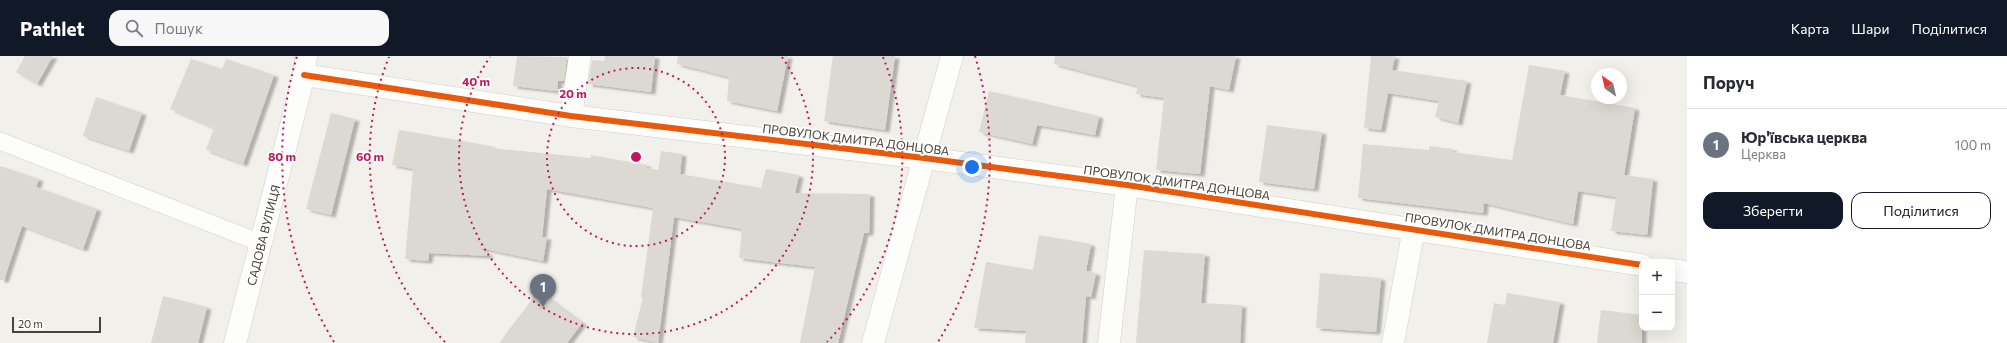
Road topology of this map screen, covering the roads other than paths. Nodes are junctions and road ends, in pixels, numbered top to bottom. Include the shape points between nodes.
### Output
1 (580, 56) edge
2 (952, 56) edge
3 (305, 66) edge
4 (570, 116) junction
5 (0, 141) edge
6 (924, 158) junction
7 (1127, 185) junction
8 (1414, 228) junction
9 (261, 243) junction
10 (1639, 265) edge
11 (1675, 270) edge
12 (1687, 272) edge
13 (235, 343) edge
14 (873, 343) edge
15 (1109, 343) edge
16 (1393, 343) edge

1 - 4 street
2 - 6 street
3 - 4 street, ПРОВУЛОК ДМИТРА ДОНЦОВА
3 - 9 street, САДОВА ВУЛИЦЯ
4 - 6 street, ПРОВУЛОК ДМИТРА ДОНЦОВА
5 - 9 lane
6 - 7 street, ПРОВУЛОК ДМИТРА ДОНЦОВА
6 - 14 street
7 - 8 street, ПРОВУЛОК ДМИТРА ДОНЦОВА
7 - 15 street
8 - 10 street, ПРОВУЛОК ДМИТРА ДОНЦОВА
8 - 16 street
9 - 13 street, САДОВА ВУЛИЦЯ
11 - 12 street

